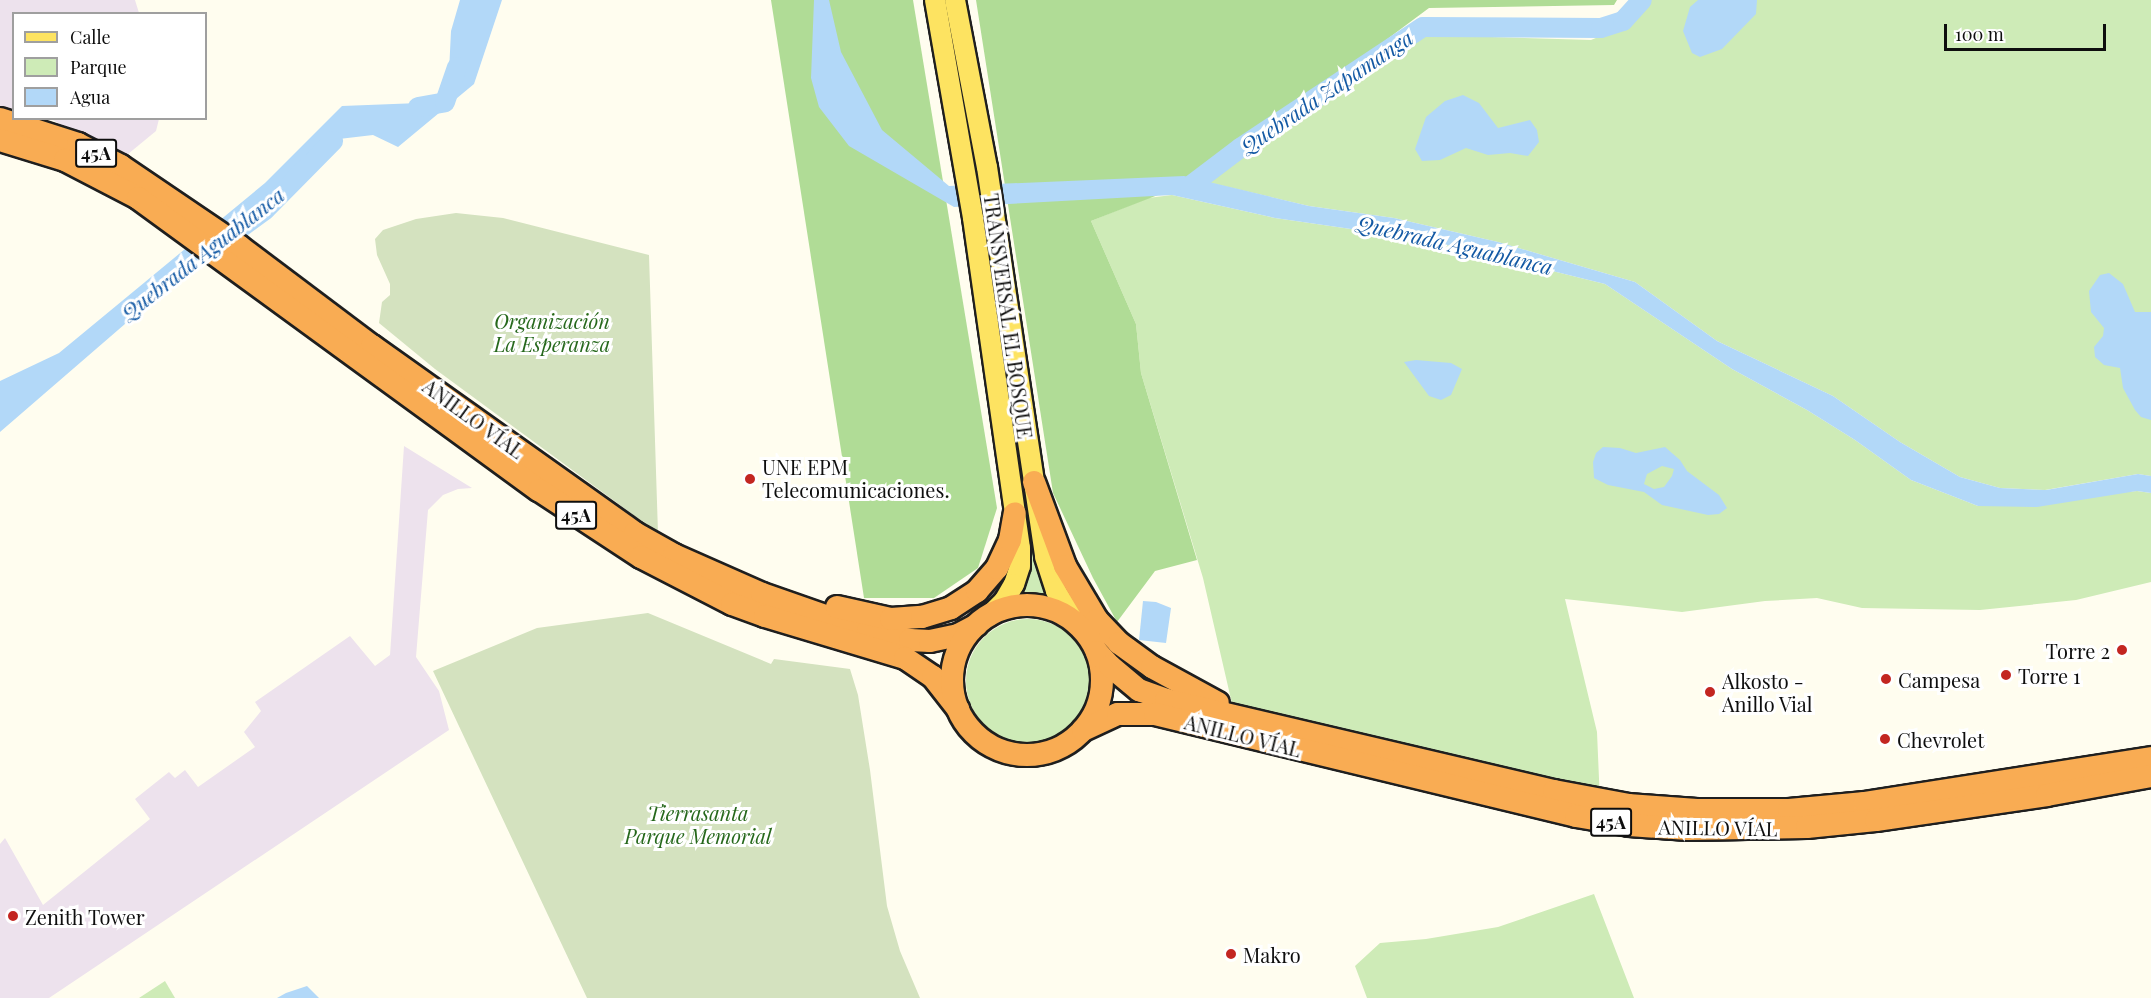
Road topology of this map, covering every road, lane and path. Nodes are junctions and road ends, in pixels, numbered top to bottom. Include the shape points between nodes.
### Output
1 (935, 0) edge
2 (956, 0) edge
3 (0, 119) edge
4 (0, 140) edge
5 (176, 214) junction
6 (231, 253) junction
7 (1034, 482) junction
8 (1015, 513) junction
9 (791, 603) junction
10 (983, 621) junction
11 (1077, 625) junction
12 (1097, 652) junction
13 (958, 709) junction
14 (1272, 726) junction
15 (1083, 730) junction
16 (2151, 758) edge
17 (2151, 776) edge

1 - 8 main road, TRANSVERSAL EL BOSQUE via 973,218
2 - 7 main road, TRANSVERSAL EL BOSQUE via 987,167
3 - 5 highway, ANILLO VÍAL / 45A via 78,144 121,166
4 - 5 highway, ANILLO VÍAL / 45A via 87,170
5 - 6 highway, ANILLO VÍAL / 45A
6 - 9 highway, ANILLO VÍAL / 45A via 372,346 634,533 674,555
6 - 13 highway, ANILLO VÍAL / 45A via 538,490 641,557 732,604 905,658 933,677
7 - 11 main road, TRANSVERSAL EL BOSQUE via 1051,580
7 - 14 highway via 1065,566 1104,628 1162,674
8 - 9 highway via 1005,554 988,580 965,600 937,614 891,620 813,602
8 - 10 main road, TRANSVERSAL EL BOSQUE via 1020,557 1017,576 1010,593
9 - 10 highway, ANILLO VÍAL / 45A via 868,631 910,640 948,638
10 - 11 highway via 1011,607 1035,606 1058,612
10 - 13 highway via 962,643 954,664 953,687
11 - 12 highway
12 - 14 highway, ANILLO VÍAL / 45A via 1124,679 1150,695
12 - 15 highway via 1102,679 1100,698
13 - 15 highway via 985,742 1014,754 1057,749
14 - 16 highway, ANILLO VÍAL / 45A via 1609,802 1697,810 1789,810 1864,803
15 - 17 highway, ANILLO VÍAL / 45A via 1118,714 1155,714 1576,816 1688,829 1807,827 1876,820

